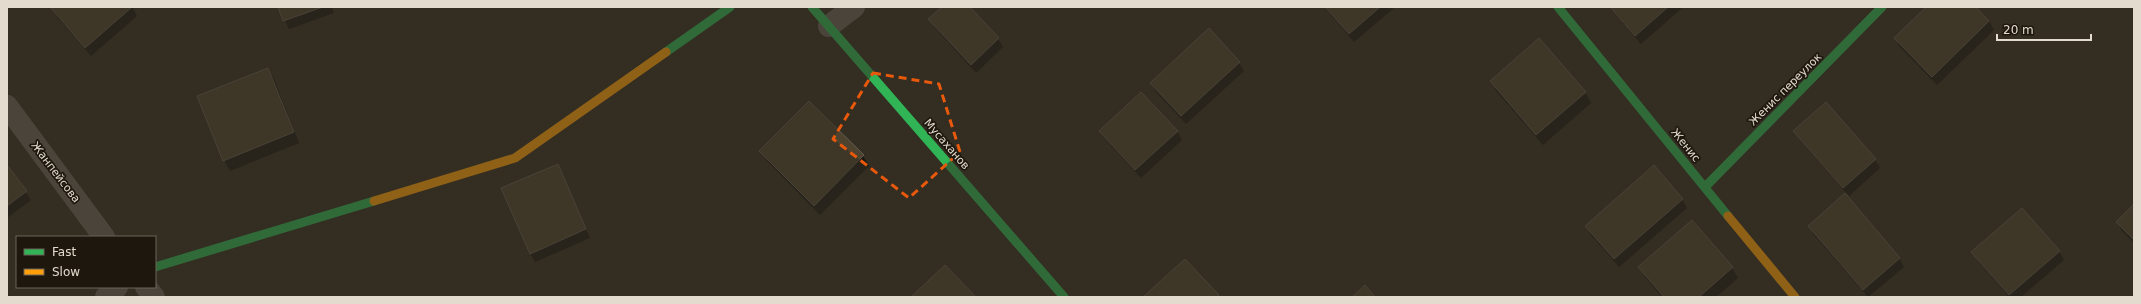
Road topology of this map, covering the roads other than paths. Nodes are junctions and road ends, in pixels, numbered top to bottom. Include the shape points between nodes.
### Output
1 (730, 7) edge
2 (812, 7) edge
3 (854, 7) edge
4 (1558, 7) edge
5 (1882, 7) edge
6 (830, 26) junction
7 (7, 106) edge
8 (1704, 187) junction
9 (103, 236) edge
10 (156, 267) edge
11 (116, 288) edge
12 (147, 288) edge
13 (106, 297) edge
14 (154, 297) edge
15 (1064, 297) edge
16 (1796, 297) edge

1 - 10 street via 515,158
2 - 6 street, Мусаханов
3 - 6 street
4 - 8 street, Женис
5 - 8 street, Женис переулок
6 - 15 street, Мусаханов
7 - 9 street, Жанпейсова
8 - 16 street, Женис
11 - 13 street
12 - 14 street

